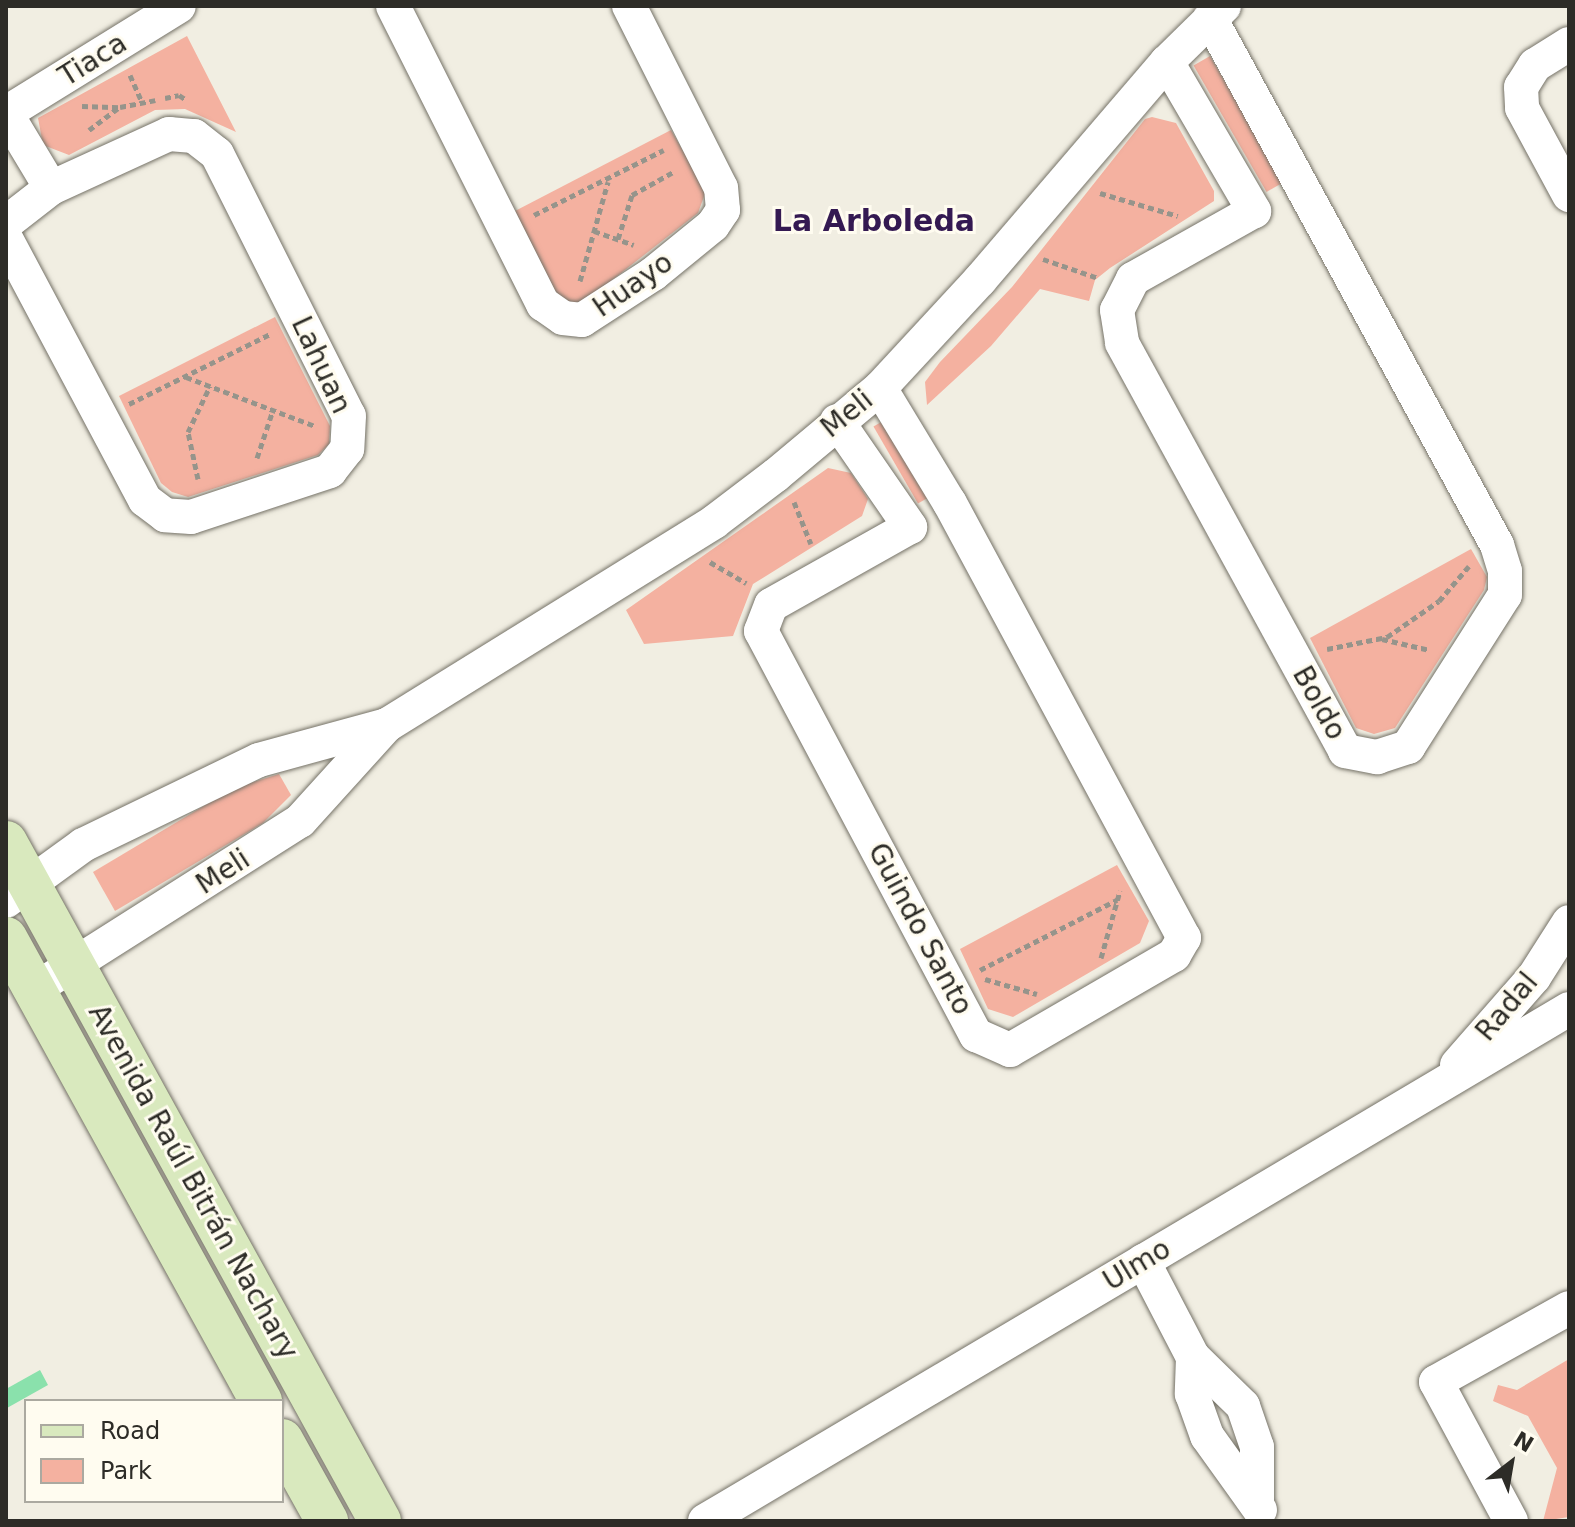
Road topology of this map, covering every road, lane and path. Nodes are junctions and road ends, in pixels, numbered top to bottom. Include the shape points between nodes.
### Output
1 (179, 6) edge
2 (393, 6) edge
3 (629, 6) edge
4 (1217, 12) edge
5 (1569, 44) edge
6 (117, 45) junction
7 (1167, 62) junction
8 (142, 103) junction
9 (120, 107) junction
10 (70, 108) dead end
11 (6, 113) edge
12 (75, 138) dead end
13 (158, 139) junction
14 (203, 143) junction
15 (699, 145) junction
16 (1076, 165) junction
17 (608, 182) dead end
18 (1300, 184) junction
19 (51, 188) junction
20 (1569, 195) edge
21 (1254, 211) junction
22 (6, 223) edge
23 (506, 229) junction
24 (6, 239) edge
25 (618, 239) dead end
26 (1194, 244) junction
27 (1008, 246) junction
28 (1128, 289) junction
29 (569, 319) junction
30 (300, 320) junction
31 (185, 376) junction
32 (210, 386) junction
33 (880, 388) junction
34 (273, 410) junction
35 (101, 417) junction
36 (837, 421) junction
37 (348, 438) junction
38 (776, 475) junction
39 (244, 499) junction
40 (949, 502) junction
41 (205, 512) junction
42 (910, 527) junction
43 (689, 537) junction
44 (1492, 537) junction
45 (821, 577) junction
46 (779, 600) junction
47 (1293, 656) junction
48 (387, 725) junction
49 (6, 842) edge
50 (1133, 844) junction
51 (17, 892) edge
52 (1118, 900) junction
53 (1569, 922) edge
54 (6, 938) edge
55 (75, 967) junction
56 (35, 989) junction
57 (1085, 1006) junction
58 (1569, 1009) edge
59 (1438, 1087) junction
60 (1143, 1261) junction
61 (1569, 1308) edge
62 (260, 1399) edge
63 (284, 1444) edge
64 (1262, 1512) edge
65 (321, 1519) edge
66 (380, 1521) edge
67 (705, 1521) edge
68 (1511, 1521) edge

1 - 6 street, Tiaca
2 - 23 street, Huayo
3 - 15 street, Huayo
4 - 7 street, Meli
4 - 18 street, Boldo
5 - 20 street via 1535,65 1521,87 1522,108
6 - 8 path
6 - 11 street, Tiaca
7 - 16 street, Meli
7 - 21 street
8 - 9 path
8 - 13 path
8 - 14 path via 179,95 192,105
9 - 10 path
9 - 12 path
11 - 19 street
13 - 14 street via 194,136
13 - 19 street
14 - 30 street, Lahuan via 217,154
15 - 23 path
15 - 25 path via 632,195
15 - 29 street, Huayo via 721,188 723,210 713,225 594,313 582,320
16 - 26 path via 1101,195 1182,217
16 - 27 street, Meli
17 - 29 path
18 - 21 street
18 - 44 street, Boldo
19 - 22 street
21 - 26 street
23 - 29 street, Huayo via 543,304
24 - 35 street, Lahuan
26 - 28 street via 1133,279
27 - 28 path
27 - 33 street, Meli
28 - 47 street, Boldo via 1117,310 1122,343
30 - 31 path
30 - 37 street, Lahuan via 349,416
31 - 32 path
31 - 35 path
32 - 34 path
32 - 41 path via 188,432
33 - 36 street, Meli
33 - 40 street, Guindo Santo
34 - 37 path
34 - 39 path
35 - 41 street, Lahuan via 145,500 165,515
36 - 38 street, Meli
36 - 42 street
37 - 39 street, Lahuan via 347,449 330,471
38 - 43 street, Meli
38 - 45 path via 803,515
39 - 41 street, Lahuan
40 - 42 street
40 - 50 street, Guindo Santo
42 - 45 street
43 - 46 path via 716,568
43 - 48 street, Meli
44 - 47 path via 1439,601 1387,637
44 - 47 street, Boldo via 1505,571 1505,595 1408,747 1377,757 1345,751
45 - 46 street
46 - 57 street, Guindo Santo via 771,605 761,631 976,1035 1010,1050
48 - 51 street, Meli via 259,760 83,845
48 - 55 street, Meli via 300,821
49 - 51 main road, Avenida Raúl Bitrán Nachary
50 - 52 path
50 - 57 street, Guindo Santo via 1184,938 1174,955
51 - 55 main road, Avenida Raúl Bitrán Nachary
52 - 57 path
52 - 57 path via 970,975
53 - 59 street, Radal via 1534,977
54 - 56 main road, Avenida Raúl Bitrán Nachary
55 - 56 street, Meli
55 - 66 main road, Avenida Raúl Bitrán Nachary
56 - 62 main road, Avenida Raúl Bitrán Nachary
58 - 59 street, Ulmo
59 - 60 street, Ulmo
60 - 64 street via 1193,1357 1243,1406 1257,1447
60 - 67 street, Ulmo
61 - 68 street via 1436,1382
63 - 65 main road

